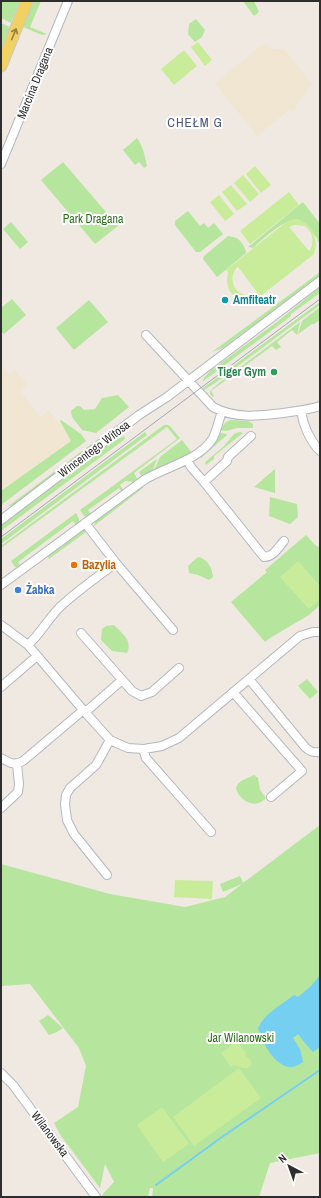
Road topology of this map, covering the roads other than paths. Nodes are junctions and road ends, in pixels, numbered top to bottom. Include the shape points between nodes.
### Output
1 (27, 1) edge
2 (68, 1) edge
3 (1, 66) edge
4 (1, 164) edge
5 (320, 281) edge
6 (146, 335) dead end
7 (188, 381) junction
8 (320, 406) edge
9 (222, 411) junction
10 (301, 411) junction
11 (251, 436) dead end
12 (311, 437) junction
13 (320, 440) edge
14 (320, 452) edge
15 (187, 460) junction
16 (204, 482) junction
17 (1, 520) edge
18 (85, 523) junction
19 (284, 541) dead end
20 (116, 563) junction
21 (1, 585) edge
22 (1, 626) edge
23 (173, 630) dead end
24 (320, 632) edge
25 (80, 633) dead end
26 (28, 645) junction
27 (37, 656) junction
28 (179, 668) dead end
29 (249, 679) junction
30 (122, 680) junction
31 (1, 687) edge
32 (233, 692) junction
33 (84, 711) junction
34 (110, 740) junction
35 (144, 749) junction
36 (320, 752) edge
37 (1, 758) edge
38 (17, 764) junction
39 (271, 797) dead end
40 (1, 808) edge
41 (211, 832) dead end
42 (107, 875) dead end
43 (1, 1073) edge
44 (96, 1197) edge

3 -> 1 main road
2 - 4 street, Marcina Dragana
5 - 7 street, Wincentego Witosa
6 - 7 street
7 - 9 street via 213,407
7 - 17 street, Wincentego Witosa
8 - 10 street
9 - 10 street via 251,416
9 - 15 street via 211,440 201,452
10 - 12 street
11 - 16 street
12 - 13 street
12 - 14 street
15 - 16 street
15 - 18 street via 144,480
16 - 19 street via 264,557 275,552
18 - 20 street
18 - 21 street
20 - 23 street
20 - 26 street via 59,609
22 - 26 street
24 - 29 street via 300,636
25 - 30 street
26 - 27 street
27 - 31 street
27 - 33 street
28 - 30 street via 152,692 141,696
29 - 32 street
29 - 36 street via 305,747 314,753
30 - 33 street
32 - 35 street via 179,738 162,746
32 - 39 street via 302,771
33 - 34 street
33 - 38 street
34 - 35 street via 128,748
34 - 42 street via 96,765 70,788 65,804 67,820 74,834
35 - 41 street via 146,758
37 - 38 street
38 - 40 street via 18,792
43 - 44 street, Wilanowska via 17,1090

